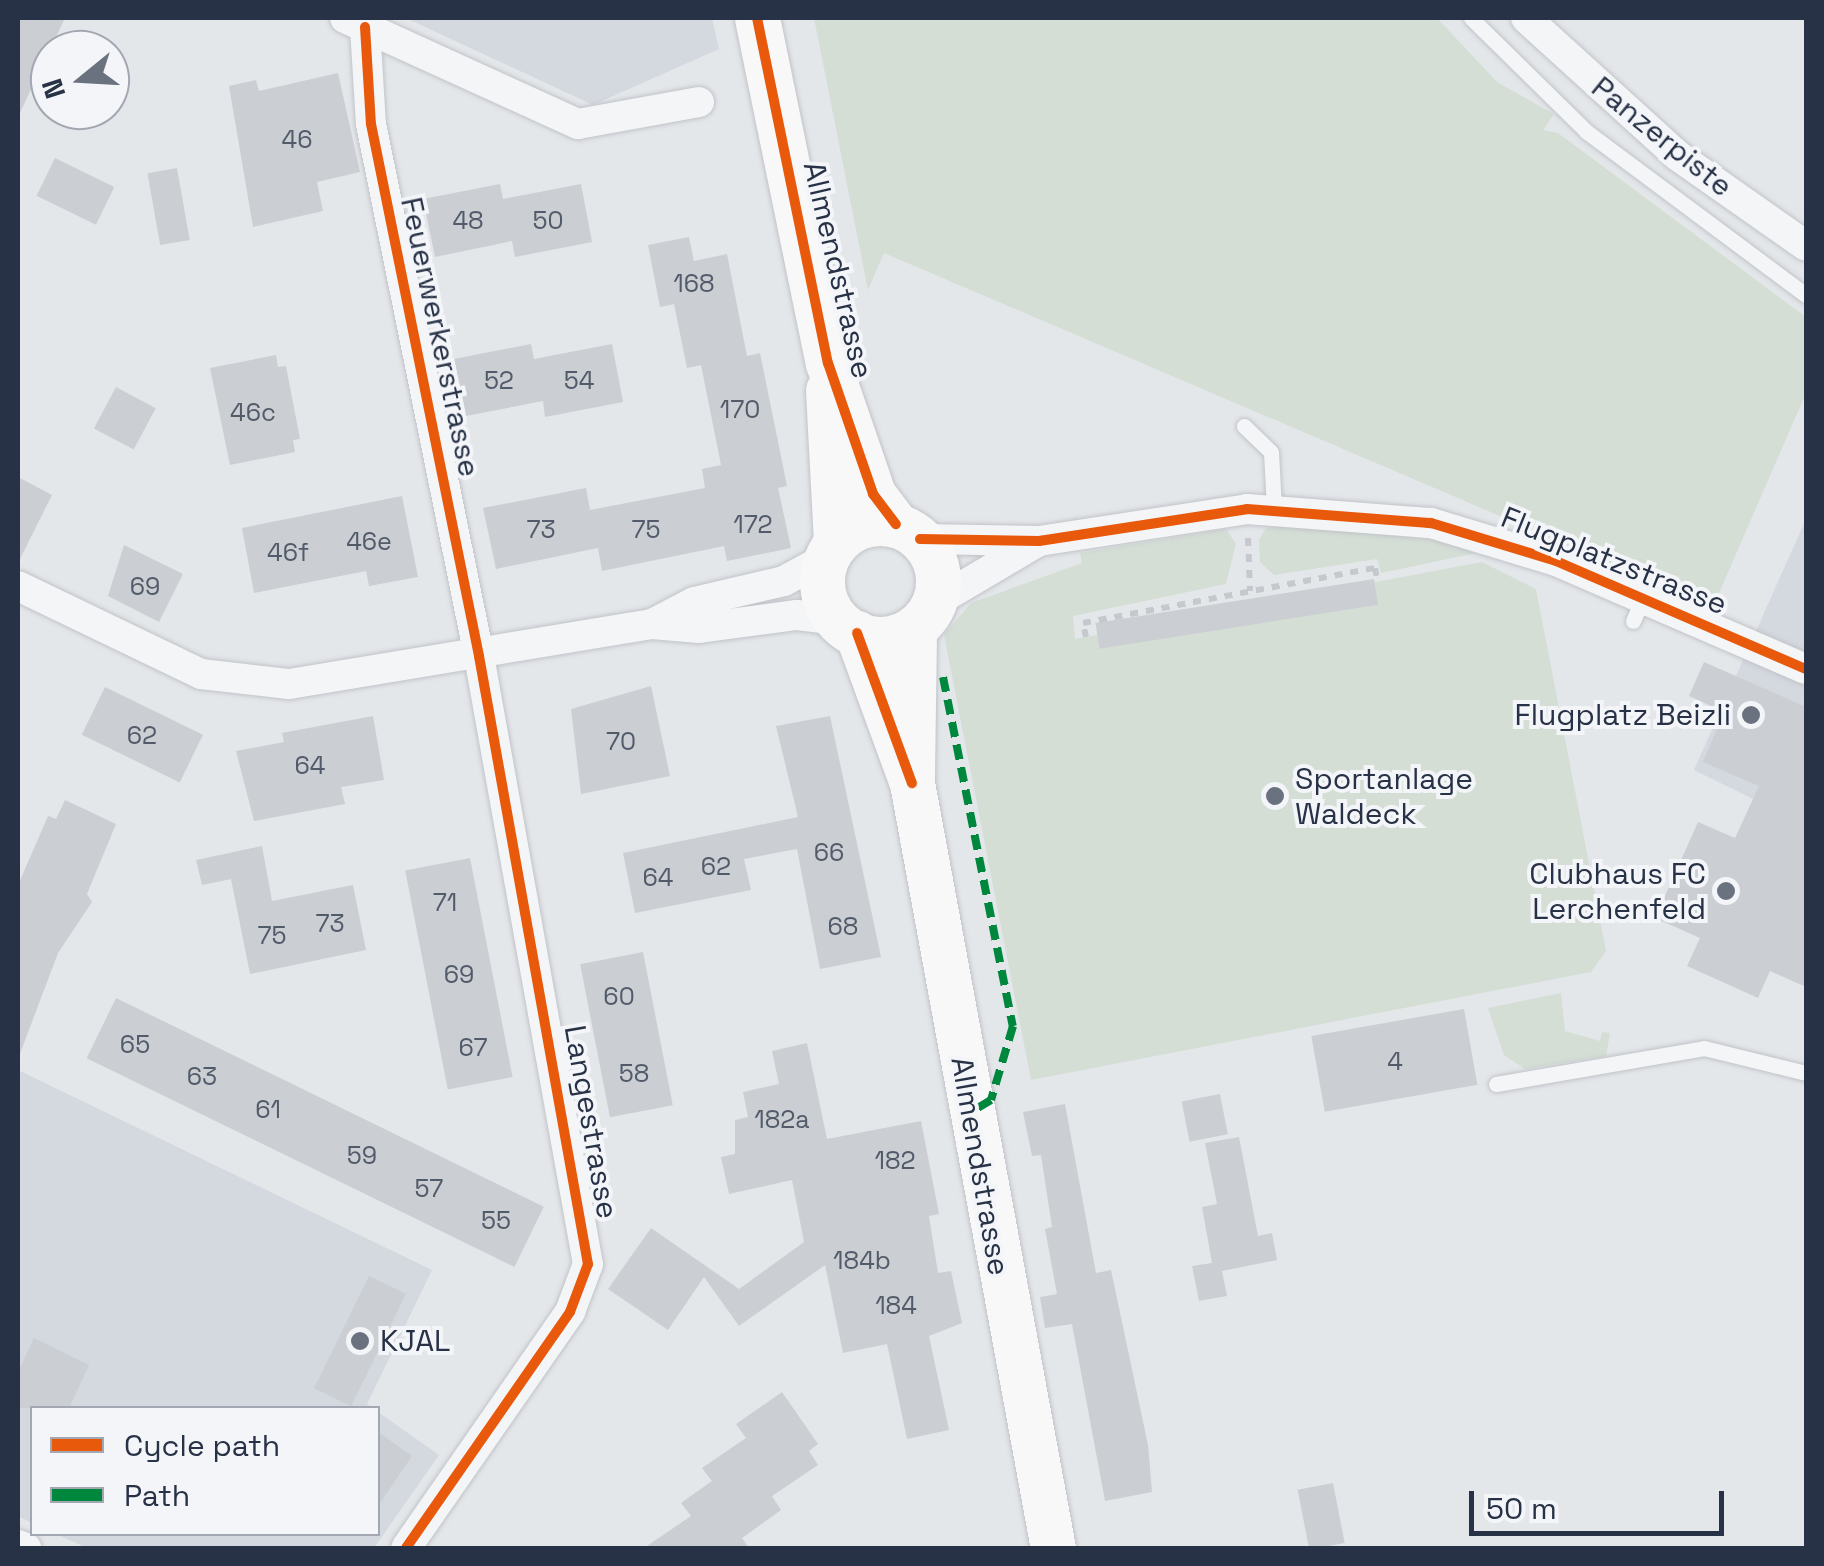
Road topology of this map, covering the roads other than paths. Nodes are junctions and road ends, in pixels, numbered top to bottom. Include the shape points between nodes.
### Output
1 (757, 18) edge
2 (1471, 18) edge
3 (1526, 18) edge
4 (355, 22) edge
5 (700, 102) dead end
6 (1806, 246) edge
7 (1806, 295) edge
8 (828, 363) junction
9 (1244, 426) dead end
10 (1261, 509) junction
11 (908, 531) junction
12 (1039, 541) junction
13 (831, 550) junction
14 (18, 586) edge
15 (924, 616) junction
16 (652, 624) junction
17 (847, 627) junction
18 (479, 656) junction
19 (1806, 669) edge
20 (912, 783) junction
21 (1806, 1073) edge
22 (1496, 1084) dead end
23 (18, 1544) edge
24 (26, 1548) edge
25 (406, 1548) edge
26 (1053, 1548) edge

1 - 8 main road, Allmendstrasse
2 - 7 lane via 1587,132
3 - 6 street, Panzerpiste via 1678,156
4 - 5 street, Feuerwerkerstrasse via 578,124
4 - 18 street, Feuerwerkerstrasse
8 - 11 main road, Allmendstrasse via 873,494
8 - 13 main road, Allmendstrasse
9 - 10 lane via 1271,452
10 - 12 street, Flugplatzstrasse
10 - 19 street, Flugplatzstrasse via 1460,528 1638,610
11 - 12 street, Flugplatzstrasse
11 - 13 main road via 865,526
11 - 15 main road via 936,573
12 - 15 street, Flugplatzstrasse
13 - 16 street via 784,581 694,602
13 - 17 main road via 823,595
14 - 18 street via 226,680 289,684
15 - 17 main road via 883,638
15 - 20 main road, Allmendstrasse
16 - 17 street via 699,628 798,615
16 - 18 street
17 - 20 main road, Allmendstrasse
18 - 25 street, Langestrasse via 588,1264 570,1312
20 - 26 main road, Allmendstrasse
21 - 22 lane via 1704,1048
23 - 24 street

